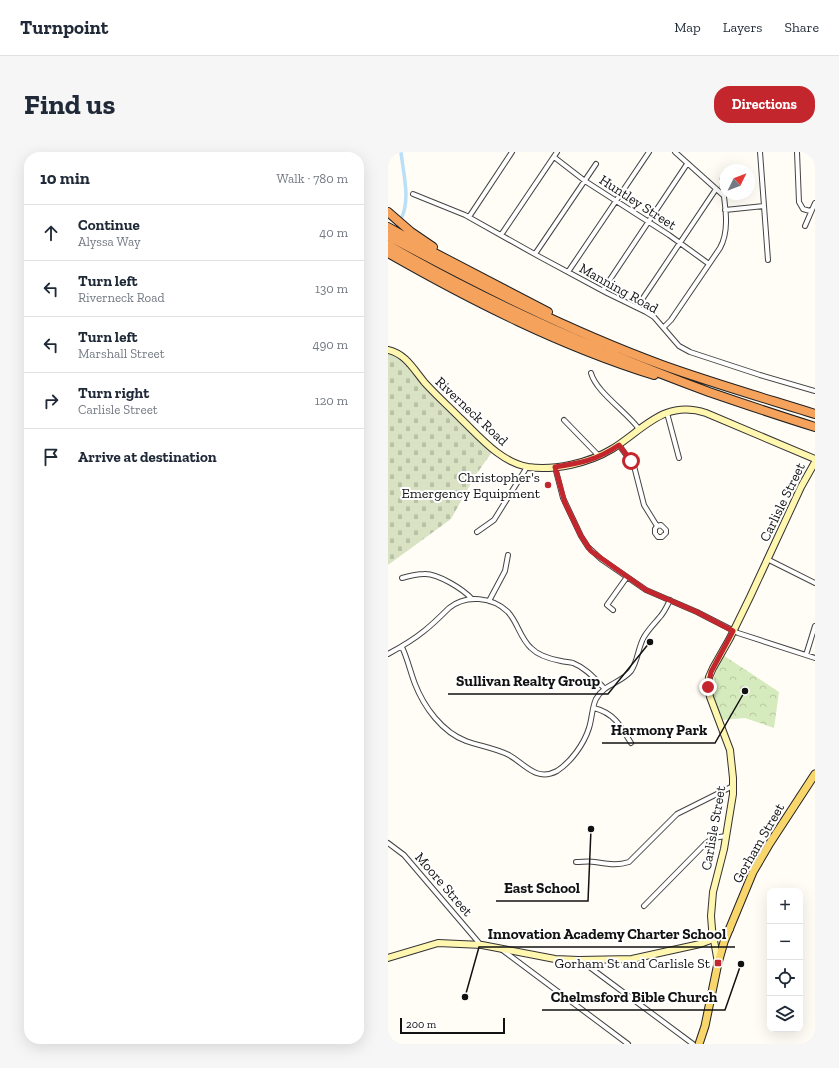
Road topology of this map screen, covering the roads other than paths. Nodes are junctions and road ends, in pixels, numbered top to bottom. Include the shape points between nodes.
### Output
1 (512, 152) edge
2 (557, 152) edge
3 (649, 152) edge
4 (675, 152) edge
5 (760, 152) edge
6 (797, 152) edge
7 (554, 157) junction
8 (596, 164) dead end
9 (687, 164) junction
10 (585, 181) junction
11 (716, 189) junction
12 (719, 192) edge
13 (413, 194) dead end
14 (724, 200) edge
15 (615, 202) junction
16 (815, 203) edge
17 (764, 206) junction
18 (725, 210) junction
19 (811, 210) junction
20 (388, 212) edge
21 (469, 217) junction
22 (648, 222) junction
23 (805, 226) dead end
24 (388, 228) edge
25 (501, 235) junction
26 (388, 236) edge
27 (680, 243) junction
28 (388, 245) edge
29 (388, 253) edge
30 (535, 254) junction
31 (388, 259) edge
32 (768, 260) dead end
33 (710, 264) junction
34 (470, 272) junction
35 (568, 272) junction
36 (603, 290) junction
37 (457, 291) junction
38 (637, 308) junction
39 (664, 327) junction
40 (622, 349) junction
41 (388, 350) edge
42 (591, 373) dead end
43 (815, 391) edge
44 (732, 400) junction
45 (667, 413) junction
46 (815, 414) edge
47 (564, 420) dead end
48 (815, 427) edge
49 (639, 429) junction
50 (619, 445) junction
51 (599, 456) junction
52 (680, 458) dead end
53 (815, 459) edge
54 (815, 462) edge
55 (528, 467) junction
56 (555, 467) junction
57 (657, 526) dead end
58 (477, 532) dead end
59 (508, 555) dead end
60 (767, 559) junction
61 (627, 577) junction
62 (402, 578) dead end
63 (815, 583) edge
64 (472, 599) junction
65 (670, 600) junction
66 (489, 601) junction
67 (613, 610) dead end
68 (815, 626) edge
69 (733, 631) junction
70 (402, 647) junction
71 (388, 654) edge
72 (806, 655) junction
73 (815, 658) edge
74 (604, 688) junction
75 (594, 708) junction
76 (632, 743) dead end
77 (815, 774) edge
78 (733, 786) junction
79 (726, 836) junction
80 (388, 843) edge
81 (576, 862) dead end
82 (644, 906) dead end
83 (730, 929) junction
84 (713, 938) junction
85 (480, 944) junction
86 (499, 948) junction
87 (522, 953) junction
88 (388, 958) edge
89 (579, 960) junction
90 (516, 961) junction
91 (718, 963) junction
92 (628, 1044) edge
93 (693, 1044) edge
94 (699, 1044) edge

1 - 21 street
2 - 7 street
3 - 15 street
4 - 9 street
5 - 17 street
6 - 19 street via 799,202 803,209
7 - 10 street, Huntley Street
7 - 25 street
8 - 10 street
9 - 11 street
9 - 22 street
10 - 15 street, Huntley Street
10 - 30 street
11 - 12 street
11 - 27 street
13 - 21 street, Manning Road
14 - 18 street
15 - 22 street, Huntley Street
15 - 35 street
16 - 19 street
17 - 18 street
17 - 32 street
18 - 33 street via 724,241
19 - 23 street
20 - 34 highway via 410,232
21 - 25 street, Manning Road
22 - 27 street, Huntley Street
22 - 36 street
24 - 34 highway
25 - 30 street, Manning Road
26 - 40 highway via 556,322
27 - 33 street, Huntley Street
27 - 38 street
28 - 44 highway via 475,292 561,332
29 - 37 highway
30 - 35 street, Manning Road
31 - 37 highway
33 - 39 street
34 - 40 highway
35 - 36 street, Manning Road
36 - 38 street, Manning Road
37 - 44 highway via 537,330 600,356
38 - 39 street, Manning Road via 654,317
39 - 43 street, Manning Road via 679,346 690,352
40 - 46 highway via 685,373
41 - 55 street, Riverneck Road via 404,358 438,397 493,449 511,461
42 - 49 street via 597,385
44 - 48 highway
45 - 49 street, Riverneck Road
45 - 52 street
45 - 53 street, Riverneck Road via 682,410 699,411
47 - 51 street
49 - 50 street, Riverneck Road
50 - 51 street, Riverneck Road
50 - 57 street via 634,466 644,505
51 - 56 street, Riverneck Road via 584,462
54 - 60 street, Carlisle Street
55 - 56 street, Riverneck Road
55 - 58 street via 494,520
56 - 61 street via 563,498 586,544 597,556
59 - 66 street via 505,571
60 - 63 street
60 - 69 street, Carlisle Street
61 - 65 street via 646,590
61 - 67 street via 607,606
62 - 64 street via 433,575 455,586
64 - 66 street
64 - 70 street via 450,608 425,631
65 - 69 street
65 - 74 street via 660,617 647,631 631,670
66 - 74 street via 508,613 530,648 549,658 581,667
68 - 72 street
69 - 72 street
69 - 78 street, Carlisle Street via 711,672 708,687 711,702 730,750
70 - 71 street
70 - 75 street via 424,702 444,727 466,741 494,748 508,755 533,772 556,772 566,764 582,744 589,730
72 - 73 street
74 - 75 street via 596,699
75 - 76 street via 603,710 613,717
77 - 83 main road, Gorham Street via 753,872
78 - 79 street, Carlisle Street
78 - 81 street via 677,814 630,862 611,865
79 - 82 street via 713,838 705,844
79 - 84 street, Carlisle Street via 713,892
80 - 85 street, Moore Street via 404,855
83 - 84 street
83 - 91 main road, Gorham Street
84 - 89 street via 694,946 632,959
84 - 91 street, Carlisle Street
85 - 86 street
85 - 88 street via 438,943
86 - 87 street
86 - 90 street
87 - 89 street
87 - 90 street
89 - 93 street
90 - 92 street
91 - 94 main road, Gorham Street

